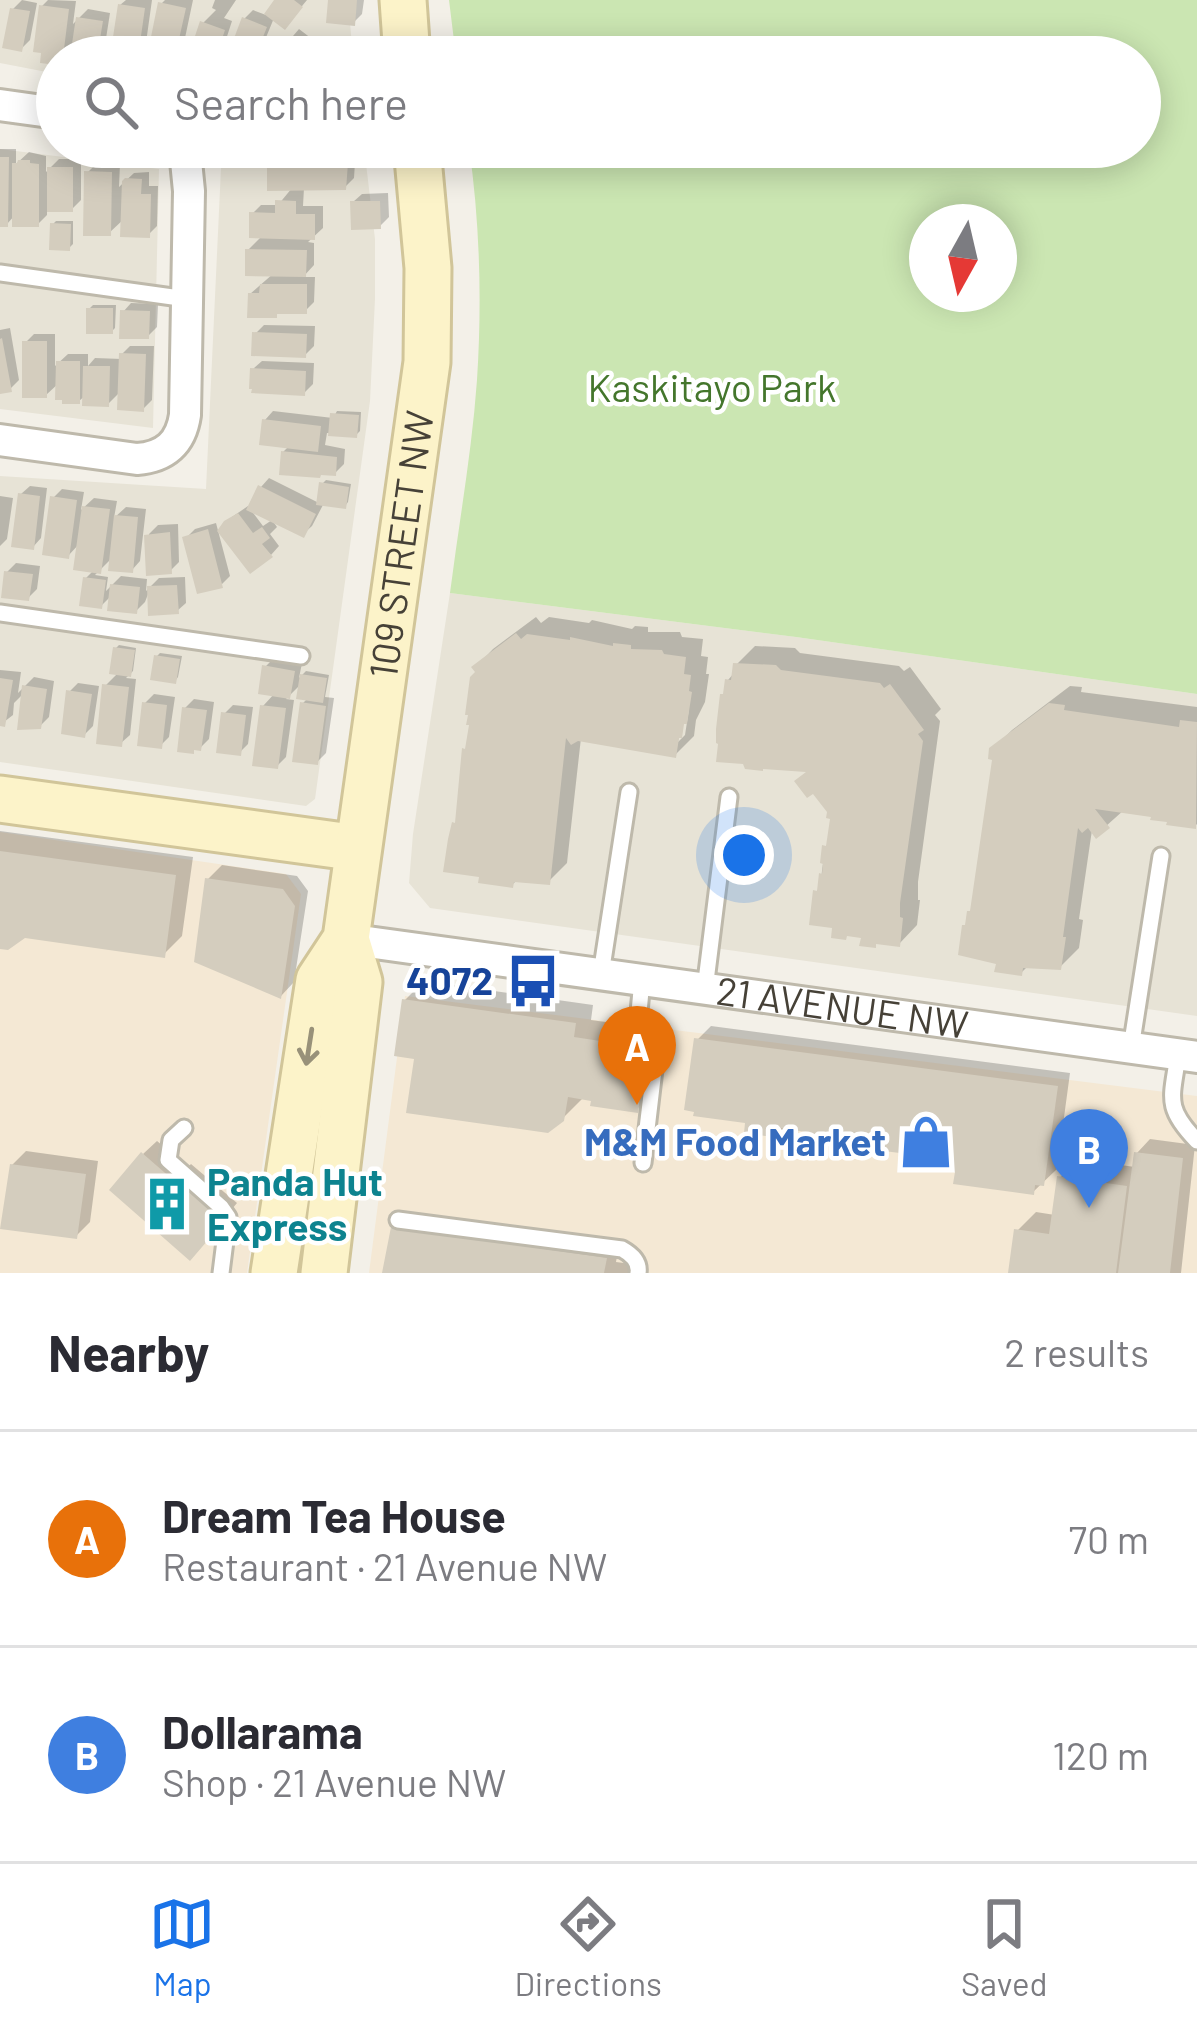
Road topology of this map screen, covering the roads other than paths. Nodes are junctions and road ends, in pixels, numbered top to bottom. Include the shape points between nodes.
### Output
1 (403, 0) edge
2 (406, 36) edge
3 (0, 105) edge
4 (36, 110) edge
5 (187, 168) edge
6 (419, 168) edge
7 (0, 273) edge
8 (187, 299) junction
9 (0, 440) edge
10 (0, 613) edge
11 (301, 656) dead end
12 (629, 791) dead end
13 (729, 797) dead end
14 (0, 799) edge
15 (358, 848) junction
16 (1161, 856) dead end
17 (346, 939) junction
18 (601, 974) junction
19 (642, 980) junction
20 (705, 988) junction
21 (1131, 1048) junction
22 (1188, 1056) edge
23 (184, 1129) dead end
24 (1197, 1141) edge
25 (643, 1163) dead end
26 (398, 1220) dead end
27 (221, 1273) edge
28 (274, 1273) edge
29 (324, 1273) edge
30 (638, 1273) edge

1 - 2 street
3 - 4 street
5 - 8 street
6 - 15 street, 109 STREET NW via 427,362
7 - 8 lane
8 - 9 street via 185,415 168,451 126,459
10 - 11 lane
12 - 18 lane
13 - 20 lane
14 - 15 street
15 - 17 street, 109 STREET NW
16 - 21 lane
17 - 18 street, 21 AVENUE NW
17 -> 28 street, 109 STREET NW via 319,980
17 - 29 street, 109 STREET NW via 359,982
18 - 19 street, 21 AVENUE NW
19 - 20 street, 21 AVENUE NW
19 - 25 lane via 637,1019 657,1044
20 - 21 street, 21 AVENUE NW
21 - 22 street, 21 AVENUE NW
22 - 24 lane via 1173,1112
23 - 27 lane via 171,1140 168,1160 228,1217
26 - 30 lane via 622,1249

